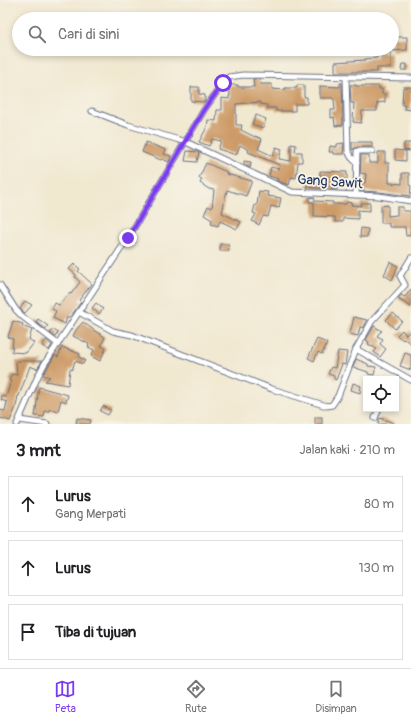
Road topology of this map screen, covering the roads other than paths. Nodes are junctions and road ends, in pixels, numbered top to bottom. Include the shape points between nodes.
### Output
1 (346, 77) junction
2 (411, 78) edge
3 (92, 111) dead end
4 (186, 142) junction
5 (372, 151) dead end
6 (357, 164) junction
7 (356, 195) junction
8 (411, 201) edge
9 (411, 258) edge
10 (0, 285) edge
11 (79, 312) junction
12 (58, 344) junction
13 (356, 348) junction
14 (399, 373) junction
15 (398, 376) edge
16 (411, 380) edge
17 (378, 412) edge
18 (375, 418) dead end
19 (18, 422) edge
20 (47, 424) edge

1 - 2 street
1 - 4 street via 229,77
1 - 6 street via 348,151
3 - 4 street, Gang Sawit via 128,125
4 - 7 street, Gang Sawit via 292,192
4 - 11 street via 128,238
5 - 6 street via 357,151
6 - 7 street
7 - 8 street, Gang Sawit
9 - 13 street via 400,276 405,283 404,288 376,316
10 - 12 street via 16,310
11 - 12 street
11 - 13 street via 113,331 132,335 272,389 327,406 332,405 338,396
12 - 19 street via 38,376
13 - 14 street
14 - 15 street
14 - 16 street
17 - 18 street
19 - 20 street

